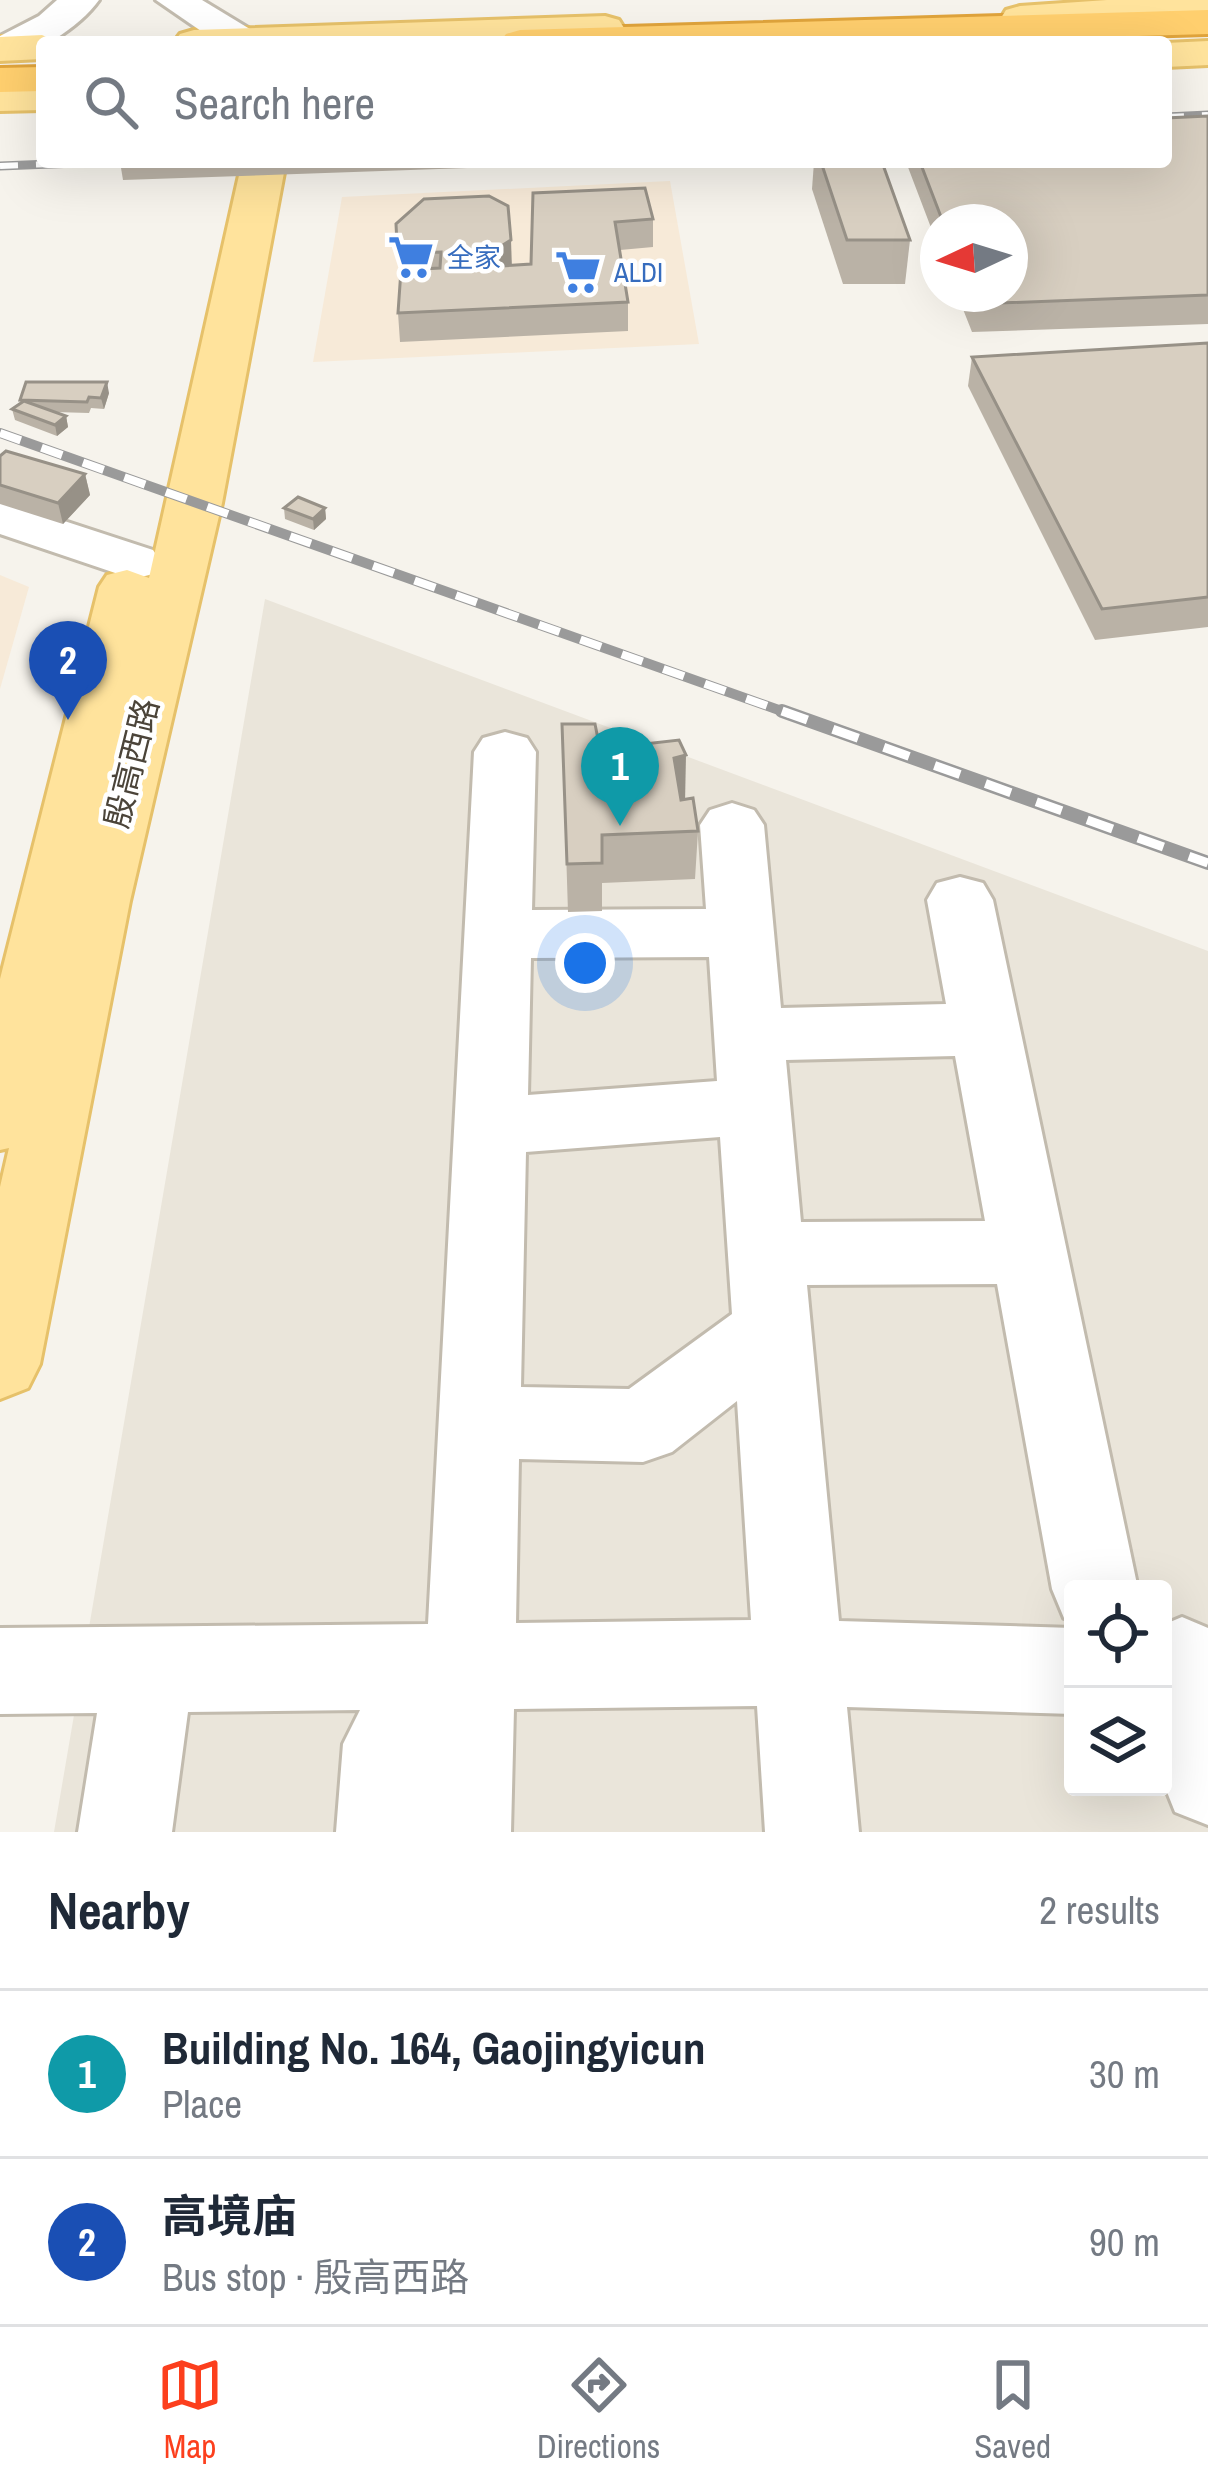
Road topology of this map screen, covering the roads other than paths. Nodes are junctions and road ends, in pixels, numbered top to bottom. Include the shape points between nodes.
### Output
1 (80, 0) edge
2 (175, 0) edge
3 (244, 0) edge
4 (1208, 6) edge
5 (1070, 16) junction
6 (1208, 20) edge
7 (286, 27) edge
8 (39, 36) edge
9 (235, 36) edge
10 (243, 36) edge
11 (708, 36) edge
12 (1208, 43) edge
13 (1172, 44) edge
14 (1208, 53) edge
15 (1172, 55) edge
16 (1208, 73) edge
17 (1172, 75) edge
18 (36, 98) edge
19 (0, 99) edge
20 (223, 168) edge
21 (263, 168) edge
22 (0, 517) edge
23 (133, 562) junction
24 (505, 752) dead end
25 (732, 825) dead end
26 (960, 900) dead end
27 (740, 933) junction
28 (498, 934) junction
29 (986, 1028) junction
30 (753, 1070) junction
31 (0, 1123) edge
32 (492, 1126) junction
33 (1030, 1252) junction
34 (768, 1292) junction
35 (0, 1364) edge
36 (481, 1423) junction
37 (1093, 1580) edge
38 (1184, 1661) edge
39 (796, 1664) junction
40 (472, 1667) junction
41 (149, 1670) junction
42 (0, 1671) edge
43 (1064, 1672) edge
44 (388, 1744) dead end
45 (1208, 1779) edge
46 (125, 1832) edge
47 (383, 1832) edge
48 (464, 1832) edge
49 (812, 1832) edge

1 - 8 street
2 - 9 street
3 - 10 main road
4 - 5 main road
5 - 6 main road
5 - 7 main road
6 - 11 highway
12 - 13 highway
14 - 15 main road
16 - 17 main road
18 - 19 main road
20 - 23 main road, 殷高西路
21 - 35 main road, 殷高西路
22 - 23 street
23 - 31 main road, 殷高西路
24 - 28 street
25 - 27 street
26 - 29 street
27 - 28 street
27 - 30 street
28 - 32 street
29 - 30 street
29 - 33 street
30 - 32 street
30 - 34 street
32 - 36 street
33 - 34 street
33 - 37 street
34 - 36 street via 643,1426
34 - 39 street
36 - 40 street
38 - 45 street
39 - 40 street
39 - 43 street
39 - 49 street
40 - 41 street
40 - 48 street
41 - 42 street
41 - 46 street
44 - 47 street

